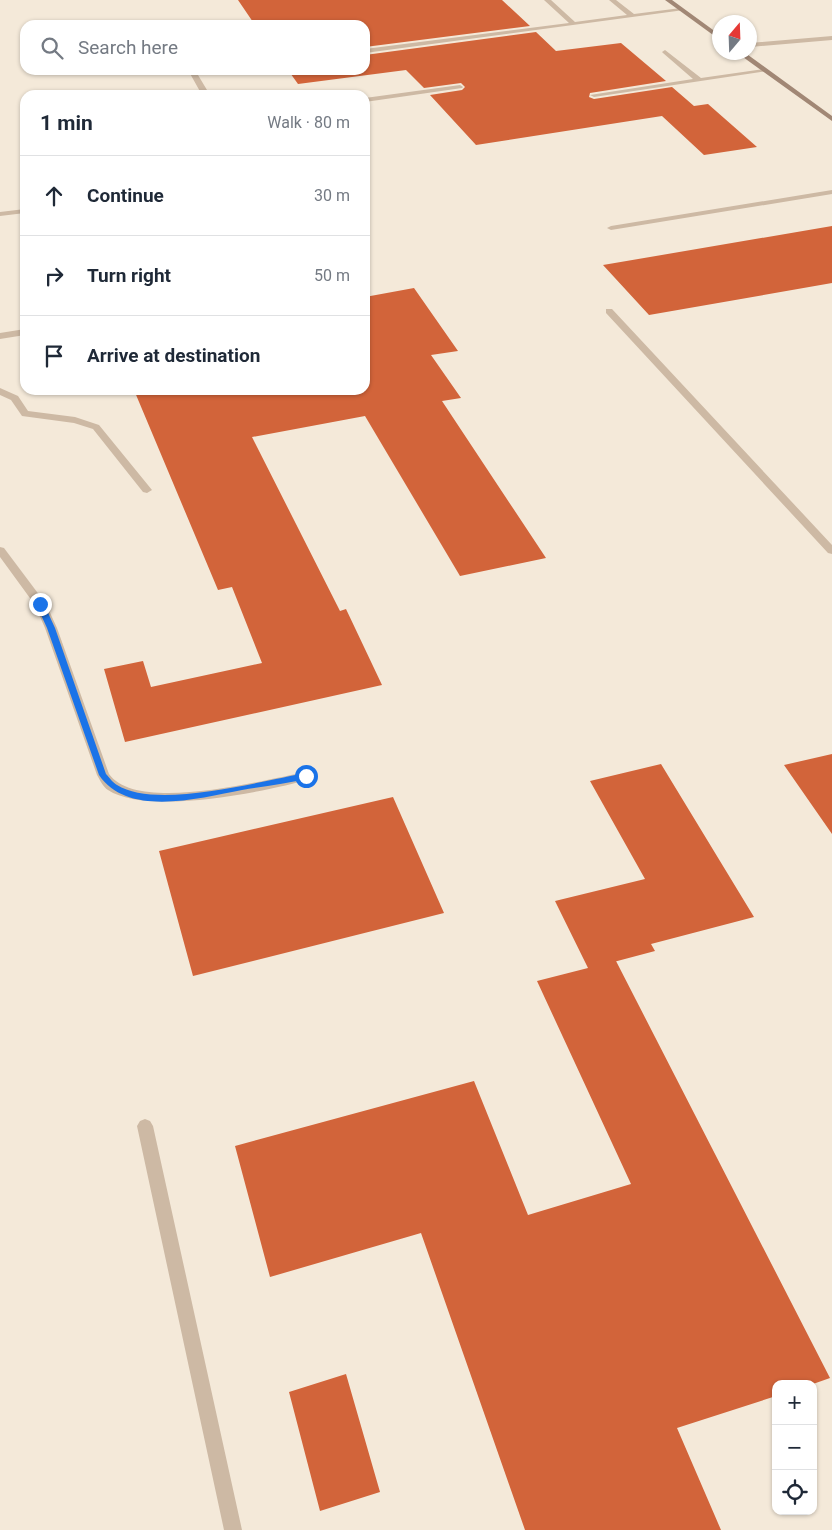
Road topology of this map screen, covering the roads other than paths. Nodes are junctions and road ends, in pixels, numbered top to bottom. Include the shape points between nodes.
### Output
1 (547, 0) edge
2 (612, 0) edge
3 (668, 0) edge
4 (681, 10) junction
5 (632, 16) junction
6 (574, 24) junction
7 (712, 32) edge
8 (832, 38) edge
9 (757, 44) edge
10 (370, 50) edge
11 (665, 52) dead end
12 (750, 60) edge
13 (764, 71) junction
14 (194, 75) edge
15 (700, 80) junction
16 (460, 87) dead end
17 (203, 90) edge
18 (594, 95) dead end
19 (370, 99) edge
20 (832, 120) edge
21 (832, 192) edge
22 (20, 212) edge
23 (0, 214) edge
24 (611, 228) dead end
25 (609, 311) dead end
26 (20, 333) edge
27 (0, 336) edge
28 (0, 391) edge
29 (147, 490) dead end
30 (0, 550) edge
31 (832, 551) edge
32 (306, 776) dead end
33 (146, 1126) dead end
34 (233, 1530) edge

1 - 6 lane
2 - 5 lane
3 - 4 main road
4 - 5 lane
4 - 7 main road
5 - 6 lane
6 - 10 lane
8 - 9 lane
11 - 15 lane
12 - 13 main road
13 - 15 lane
13 - 20 main road
14 - 17 lane
15 - 18 lane
16 - 19 lane
21 - 24 lane
22 - 23 lane
25 - 31 lane
26 - 27 lane
28 - 29 lane via 15,398 24,414 75,420 96,427
30 - 32 lane via 40,604 103,775 113,787 137,796 175,799
33 - 34 lane

